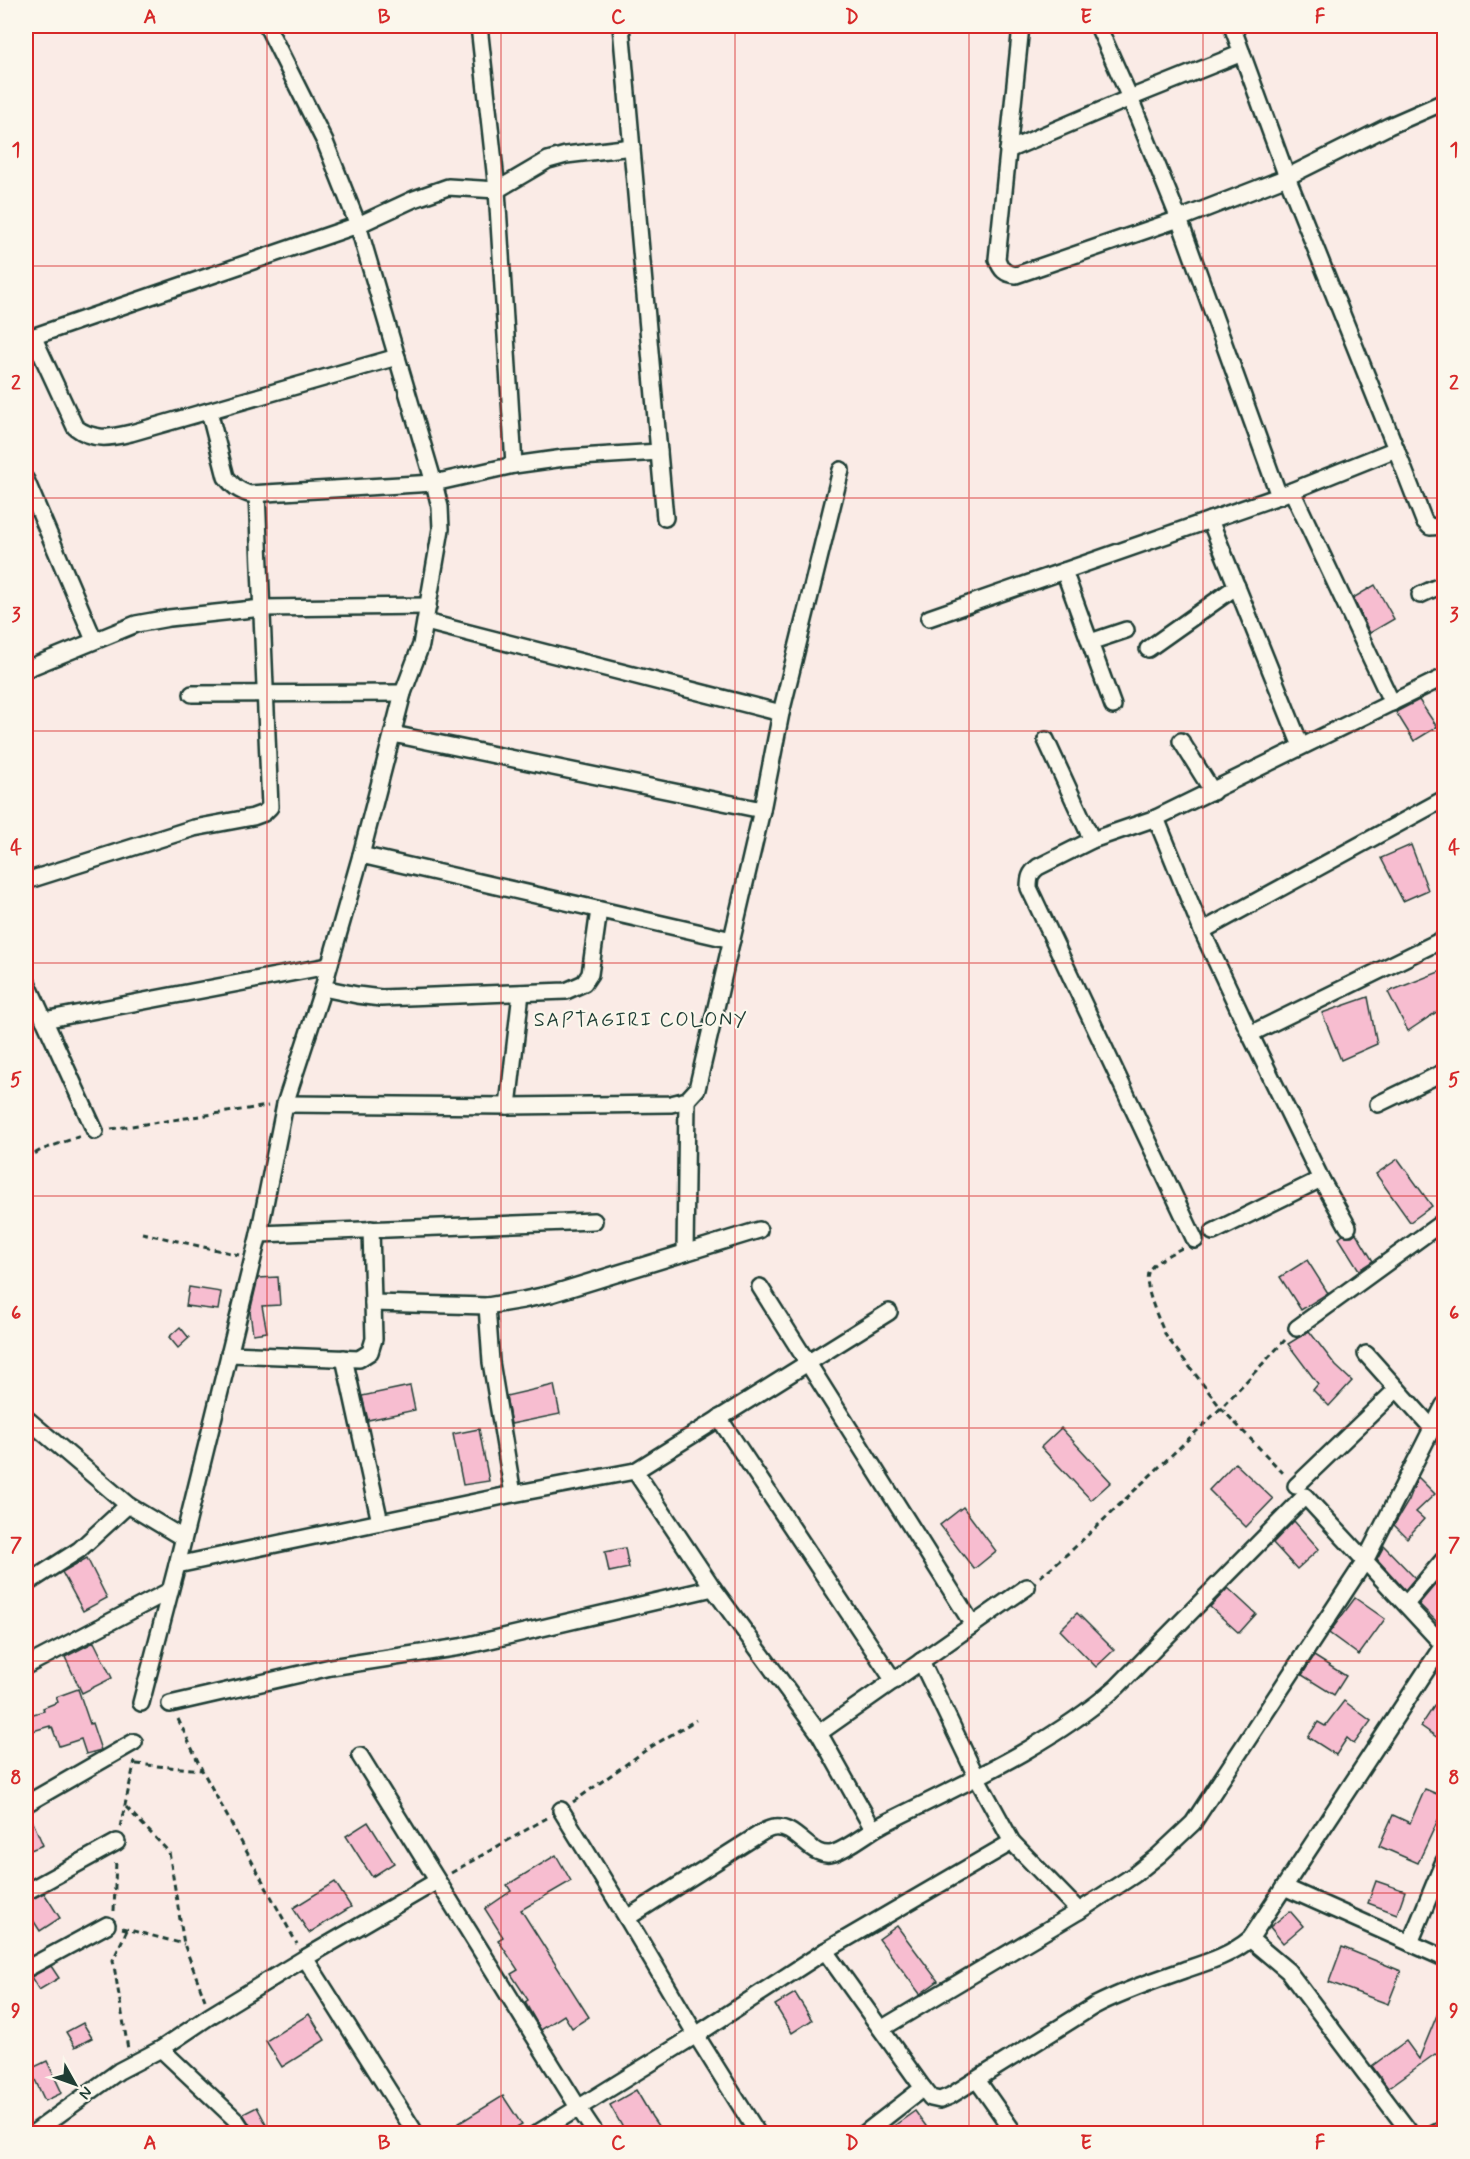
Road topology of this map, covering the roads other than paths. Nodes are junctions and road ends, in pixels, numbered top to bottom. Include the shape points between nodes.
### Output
1 (267, 26) edge
2 (479, 26) edge
3 (621, 26) edge
4 (1021, 26) edge
5 (1098, 26) edge
6 (1232, 26) edge
7 (1242, 53) junction
8 (1130, 98) junction
9 (1444, 102) edge
10 (632, 147) junction
11 (1008, 150) junction
12 (1287, 177) junction
13 (497, 190) junction
14 (1179, 219) junction
15 (358, 225) junction
16 (29, 337) edge
17 (397, 357) junction
18 (210, 411) junction
19 (1396, 449) junction
20 (660, 452) junction
21 (514, 465) junction
22 (841, 470) dead end
23 (26, 480) edge
24 (434, 483) junction
25 (257, 494) junction
26 (1285, 494) junction
27 (665, 518) dead end
28 (1210, 520) junction
29 (1444, 526) edge
30 (1064, 571) junction
31 (1444, 584) edge
32 (1237, 586) junction
33 (1420, 595) dead end
34 (262, 608) junction
35 (427, 614) junction
36 (929, 618) dead end
37 (1126, 630) dead end
38 (94, 640) junction
39 (1090, 642) junction
40 (1148, 649) dead end
41 (26, 669) edge
42 (1444, 677) edge
43 (403, 693) junction
44 (192, 694) dead end
45 (266, 695) junction
46 (1392, 703) junction
47 (1113, 706) dead end
48 (781, 713) junction
49 (393, 734) junction
50 (1046, 740) dead end
51 (1181, 741) dead end
52 (1302, 746) junction
53 (1213, 792) junction
54 (1444, 799) edge
55 (762, 810) junction
56 (1156, 818) junction
57 (1092, 840) junction
58 (361, 855) junction
59 (26, 881) edge
60 (599, 910) junction
61 (1202, 931) junction
62 (1444, 939) edge
63 (732, 940) junction
64 (328, 966) junction
65 (26, 980) edge
66 (323, 988) junction
67 (522, 993) junction
68 (44, 1020) junction
69 (1250, 1034) junction
70 (1444, 1072) edge
71 (687, 1100) junction
72 (285, 1104) junction
73 (1377, 1104) dead end
74 (508, 1106) junction
75 (95, 1131) road end
76 (1321, 1179) junction
77 (594, 1221) dead end
78 (1444, 1221) edge
79 (1348, 1227) dead end
80 (371, 1229) junction
81 (759, 1230) dead end
82 (1213, 1232) dead end
83 (259, 1234) junction
84 (1195, 1240) road end
85 (685, 1253) junction
86 (760, 1287) dead end
87 (373, 1303) junction
88 (487, 1306) junction
89 (889, 1312) dead end
90 (1297, 1328) road end
91 (229, 1354) junction
92 (1366, 1354) dead end
93 (344, 1358) junction
94 (808, 1362) junction
95 (1397, 1389) junction
96 (1444, 1405) edge
97 (26, 1418) edge
98 (719, 1418) junction
99 (1432, 1428) junction
100 (635, 1471) junction
101 (1296, 1486) road end
102 (513, 1494) junction
103 (129, 1505) junction
104 (380, 1522) junction
105 (183, 1538) junction
106 (1444, 1559) edge
107 (1365, 1561) junction
108 (177, 1565) junction
109 (26, 1584) edge
110 (1027, 1587) road end
111 (713, 1588) junction
112 (169, 1591) junction
113 (1406, 1604) junction
114 (973, 1625) junction
115 (1444, 1645) edge
116 (921, 1661) junction
117 (26, 1666) edge
118 (894, 1681) junction
119 (141, 1703) dead end
120 (170, 1704) road end
121 (819, 1733) junction
122 (134, 1742) road end
123 (360, 1756) dead end
124 (977, 1778) junction
125 (26, 1804) edge
126 (561, 1810) dead end
127 (873, 1829) junction
128 (117, 1842) road end
129 (1012, 1842) junction
130 (1444, 1861) edge
131 (436, 1881) junction
132 (1284, 1887) junction
133 (26, 1892) edge
134 (1079, 1911) junction
135 (627, 1918) junction
136 (107, 1925) road end
137 (1250, 1939) junction
138 (1410, 1943) junction
139 (825, 1951) junction
140 (305, 1958) junction
141 (1444, 1958) edge
142 (26, 1969) edge
143 (881, 2029) junction
144 (696, 2035) junction
145 (161, 2049) junction
146 (976, 2080) junction
147 (923, 2088) junction
148 (578, 2107) junction
149 (1444, 2129) edge
150 (32, 2133) edge
151 (245, 2133) edge
152 (416, 2133) edge
153 (536, 2133) edge
154 (596, 2133) edge
155 (758, 2133) edge
156 (864, 2133) edge
157 (1015, 2133) edge
158 (1411, 2133) edge
159 (1434, 2133) edge

1 - 15 street via 324,141
2 - 13 street
3 - 10 street
4 - 11 street
5 - 8 street
6 - 7 street
7 - 8 street
7 - 12 street
8 - 11 street
8 - 14 street
9 - 12 street
10 - 13 street via 548,160
10 - 20 street
11 - 14 street via 998,259 1006,274 1016,275
12 - 14 street
12 - 19 street
13 - 15 street via 448,187
13 - 21 street
14 - 26 street
15 - 16 street
15 - 17 street
16 - 18 street via 75,426 84,433 110,438
17 - 18 street
17 - 24 street
18 - 25 street via 226,477 238,490
19 - 26 street
19 - 29 street via 1424,520 1430,527
20 - 21 street
20 - 27 street
21 - 24 street
22 - 48 street
23 - 38 street
24 - 25 street
24 - 35 street via 441,529
25 - 34 street
26 - 28 street
26 - 46 street
28 - 30 street
28 - 32 street
30 - 36 street
30 - 39 street
31 - 33 street
32 - 40 street
32 - 52 street
34 - 35 street
34 - 38 street via 136,624
34 - 45 street
35 - 43 street via 421,645
35 - 48 street
37 - 39 street
38 - 41 street
39 - 47 street
42 - 46 street
43 - 45 street
43 - 49 street
44 - 45 street
45 - 59 street via 270,807 264,813 194,828
46 - 52 street
48 - 55 street
49 - 55 street
49 - 58 street
50 - 57 street
51 - 53 street
52 - 53 street
53 - 56 street
54 - 61 street
55 - 63 street
56 - 57 street
56 - 61 street
57 - 84 street via 1038,867 1029,878 1029,888
58 - 60 street
58 - 64 street
60 - 63 street
60 - 67 street via 590,974 584,983 566,992
61 - 69 street
62 - 69 street
63 - 71 street via 698,1089
64 - 66 street
64 - 68 street
65 - 68 street
66 - 67 street via 381,998
66 - 72 street
67 - 74 street
68 - 75 street
69 - 76 street
70 - 73 street
71 - 74 street via 671,1104
71 - 85 street
72 - 74 street
72 - 83 street
76 - 79 street
76 - 82 street
77 - 80 street
78 - 90 street
80 - 83 street
80 - 87 street
81 - 85 street
83 - 91 street
85 - 88 street via 551,1294
86 - 94 street
87 - 88 street
87 - 93 street via 374,1339 370,1352 359,1359
88 - 102 street via 491,1362
89 - 94 street
91 - 93 street
91 - 105 street
92 - 95 street
93 - 104 street
94 - 98 street
94 - 114 street
95 - 99 street
95 - 101 street
96 - 99 street
97 - 103 street
98 - 100 street
98 - 118 street
99 - 107 street
100 - 102 street
100 - 111 street
102 - 104 street
103 - 105 street
103 - 109 street via 79,1550
104 - 108 street
105 - 108 street
106 - 113 street
107 - 113 street
107 - 124 street via 1305,1496 1091,1710
107 - 134 street via 1193,1823 1134,1875
108 - 112 street
110 - 114 street
111 - 120 street via 460,1647 331,1667
111 - 121 street
112 - 117 street
112 - 119 street
113 - 115 street
114 - 116 street
115 - 132 street
116 - 118 street
116 - 124 street
118 - 121 street
121 - 127 street
122 - 125 street
123 - 131 street
124 - 127 street
124 - 129 street
126 - 135 street
127 - 135 street via 836,1852 825,1854 786,1829 775,1827
128 - 133 street
129 - 134 street
129 - 139 street
130 - 138 street
131 - 140 street
131 - 148 street
132 - 137 street
132 - 138 street
134 - 143 street
135 - 144 street
136 - 142 street
137 - 146 street via 1223,1956 1111,1998
137 - 158 street via 1288,1971
138 - 141 street
139 - 143 street
139 - 144 street
140 - 145 street
140 - 152 street
143 - 147 street
144 - 148 street
144 - 155 street
145 - 150 street via 118,2071
145 - 151 street
146 - 147 street via 940,2100 931,2098
146 - 157 street
147 - 156 street
148 - 153 street
148 - 154 street
149 - 159 street

